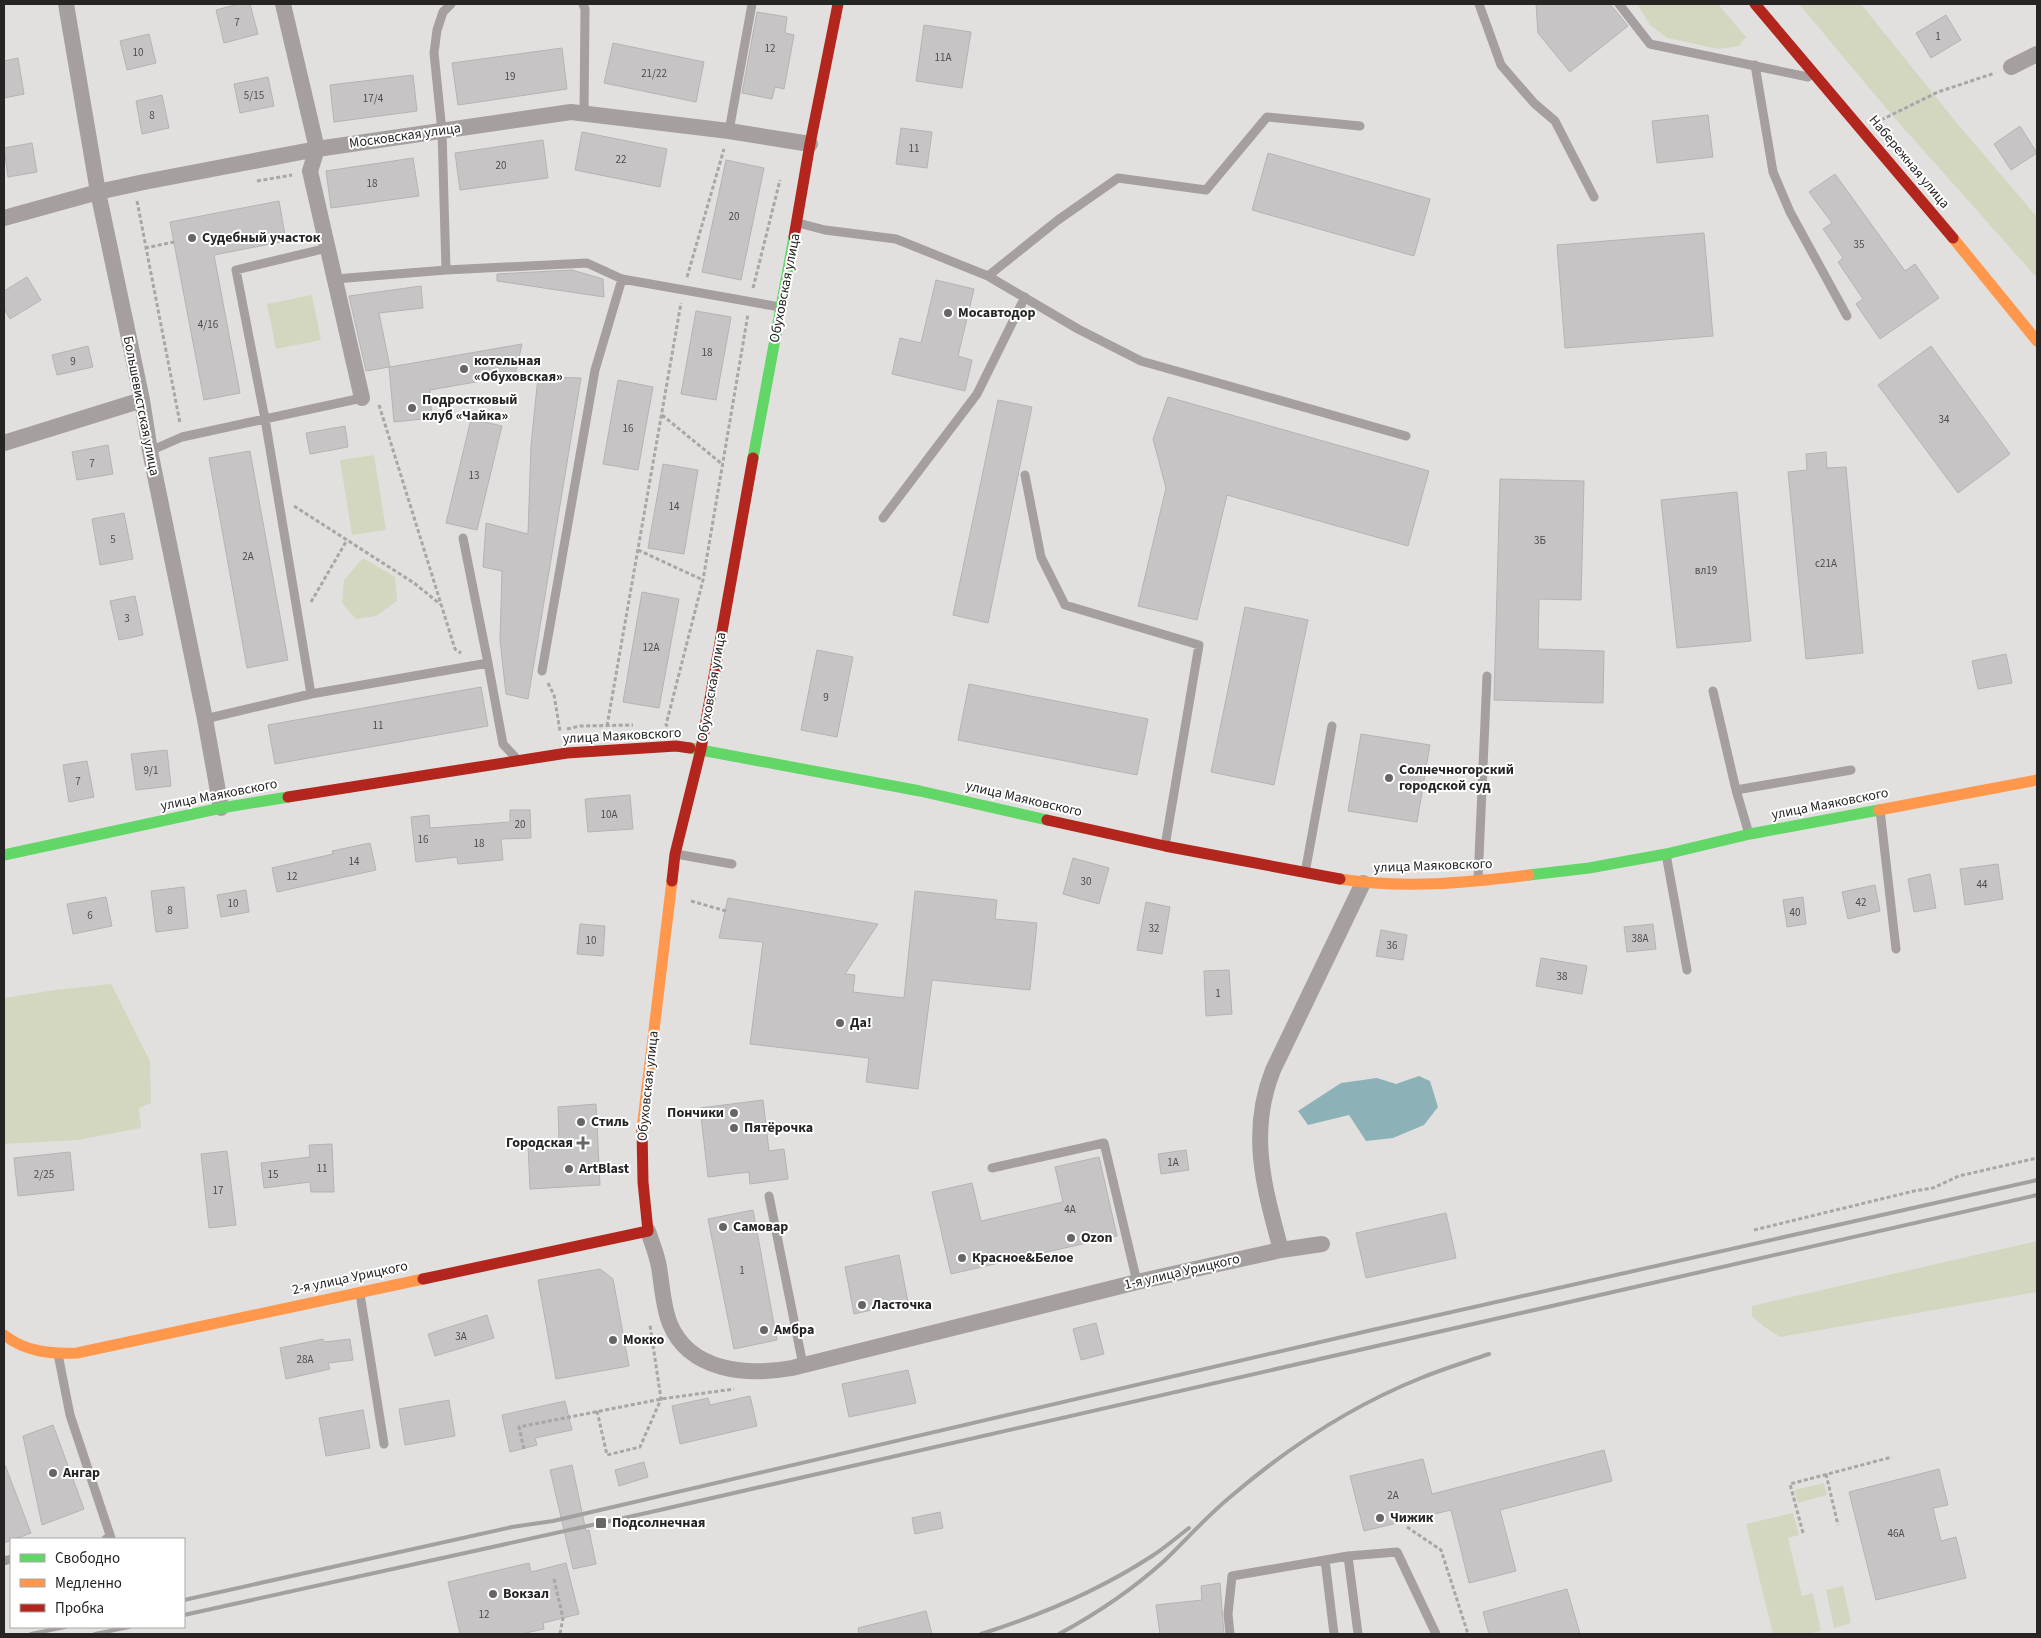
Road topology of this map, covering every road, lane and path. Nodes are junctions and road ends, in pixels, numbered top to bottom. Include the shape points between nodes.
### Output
1 (66, 4) edge
2 (283, 4) edge
3 (451, 4) edge
4 (583, 4) edge
5 (752, 4) edge
6 (838, 4) edge
7 (1479, 4) edge
8 (1619, 4) edge
9 (1755, 4) edge
10 (2037, 54) edge
11 (1755, 64) junction
12 (2012, 67) joint
13 (1820, 80) junction
14 (584, 114) junction
15 (1880, 120) dead end
16 (1360, 126) dead end
17 (442, 130) junction
18 (729, 131) junction
19 (810, 144) junction
20 (317, 150) junction
21 (780, 178) dead end
22 (144, 182) junction
23 (98, 192) junction
24 (1594, 197) dead end
25 (4, 218) edge
26 (798, 223) junction
27 (174, 242) dead end
28 (145, 248) junction
29 (327, 248) junction
30 (446, 270) junction
31 (988, 276) junction
32 (335, 279) junction
33 (622, 279) junction
34 (684, 290) junction
35 (1025, 297) junction
36 (750, 302) junction
37 (780, 307) junction
38 (1847, 316) dead end
39 (2037, 341) edge
40 (362, 395) junction
41 (142, 400) junction
42 (662, 415) junction
43 (265, 419) junction
44 (182, 436) junction
45 (1406, 436) dead end
46 (4, 444) edge
47 (150, 451) junction
48 (722, 465) junction
49 (1025, 475) dead end
50 (277, 495) junction
51 (883, 518) dead end
52 (463, 538) dead end
53 (347, 540) junction
54 (638, 550) junction
55 (703, 580) junction
56 (441, 604) junction
57 (299, 623) junction
58 (484, 663) junction
59 (542, 671) joint
60 (1487, 676) dead end
61 (1713, 691) dead end
62 (311, 694) junction
63 (205, 719) junction
64 (607, 726) dead end
65 (1332, 726) dead end
66 (672, 730) dead end
67 (560, 731) dead end
68 (701, 749) junction
69 (519, 760) junction
70 (1851, 770) dead end
71 (2037, 780) edge
72 (1736, 790) junction
73 (221, 808) junction
74 (1880, 810) junction
75 (1750, 834) junction
76 (1164, 846) junction
77 (675, 854) junction
78 (1666, 854) junction
79 (4, 855) edge
80 (732, 864) dead end
81 (1305, 874) junction
82 (1478, 880) junction
83 (1363, 883) junction
84 (683, 899) dead end
85 (726, 911) dead end
86 (1896, 949) dead end
87 (1687, 970) dead end
88 (2037, 1158) edge
89 (992, 1168) dead end
90 (769, 1196) dead end
91 (1754, 1230) dead end
92 (648, 1231) junction
93 (1322, 1244) dead end
94 (1281, 1250) junction
95 (1137, 1282) junction
96 (360, 1291) junction
97 (649, 1324) dead end
98 (4, 1335) edge
99 (58, 1354) junction
100 (702, 1359) joint
101 (803, 1365) junction
102 (739, 1388) dead end
103 (661, 1399) junction
104 (596, 1411) junction
105 (384, 1444) dead end
106 (524, 1449) dead end
107 (1892, 1456) dead end
108 (1826, 1474) junction
109 (1838, 1525) dead end
110 (1407, 1527) dead end
111 (1803, 1533) dead end
112 (111, 1538) edge
113 (1348, 1556) junction
114 (1325, 1560) junction
115 (554, 1579) dead end
116 (560, 1634) edge
117 (1230, 1634) edge
118 (1334, 1634) edge
119 (1358, 1634) edge
120 (1436, 1634) edge
121 (1468, 1634) edge

1 - 23 street, Большевистская улица
2 - 20 street
3 - 17 lane via 437,30 434,53
4 - 14 lane
5 - 18 lane
6 - 19 street, Обуховская улица
7 - 24 lane via 1501,65 1534,103 1555,121
8 - 11 lane via 1650,44
9 - 13 street, Набережная улица
10 - 12 street
11 - 13 lane
11 - 38 lane via 1773,172 1790,212
12 - 15 path via 1938,92
13 - 39 street, Набережная улица
14 - 17 street, Московская улица via 571,112
14 - 18 street, Московская улица
16 - 31 lane via 1267,117 1206,190 1118,178 1058,220
17 - 20 street, Московская улица
17 - 30 lane
18 - 19 street, Московская улица
18 - 34 path
19 - 26 street, Обуховская улица
20 - 22 street, Московская улица
20 - 29 street via 310,171
21 - 36 path
22 - 23 street, Московская улица
22 - 28 path via 136,204
23 - 25 street, Московская улица
23 - 41 street, Большевистская улица
26 - 31 lane via 825,230 896,239
26 - 37 street, Обуховская улица
27 - 28 path
28 - 44 path
29 - 32 street
29 - 43 lane via 236,270
30 - 32 lane
30 - 33 lane via 587,263
31 - 35 lane
32 - 40 street
33 - 34 lane
33 - 59 lane via 595,370
34 - 36 lane
34 - 42 path
35 - 45 lane via 1141,362
35 - 51 lane via 978,394
36 - 37 lane
36 - 48 path
37 - 68 street, Обуховская улица
40 - 43 lane
40 - 56 path via 375,394
41 - 46 street
41 - 47 street, Большевистская улица
42 - 48 path
42 - 54 path
43 - 44 lane
43 - 50 lane
44 - 47 lane
47 - 63 street, Большевистская улица
48 - 55 path
49 - 76 lane via 1041,557 1065,605 1199,645
50 - 53 path
50 - 57 lane
52 - 58 lane
53 - 56 path
53 - 57 path
54 - 55 path
54 - 64 path
55 - 66 path via 666,725
56 - 58 path via 455,650
57 - 62 lane
58 - 62 lane
58 - 69 lane via 503,744
59 - 67 path via 554,695
60 - 82 lane
61 - 72 lane
62 - 63 lane
63 - 73 street, Большевистская улица
65 - 81 lane
68 - 69 street, улица Маяковского via 676,746 567,753
68 - 76 street, улица Маяковского via 920,791
68 - 77 street, Обуховская улица
69 - 73 street, улица Маяковского
70 - 72 lane
71 - 74 street, улица Маяковского
72 - 75 lane
73 - 79 street, улица Маяковского
74 - 75 street, улица Маяковского
74 - 86 lane
75 - 78 street, улица Маяковского
76 - 81 street, улица Маяковского
77 - 80 lane
77 - 92 street, Обуховская улица via 642,1125
78 - 82 street, улица Маяковского via 1589,868
78 - 87 lane
81 - 83 street, улица Маяковского
82 - 83 street, улица Маяковского via 1435,884
83 - 94 street via 1273,1070 1263,1099 1260,1157
84 - 85 path
88 - 91 path via 1959,1176 1933,1188
89 - 95 lane via 1104,1143
90 - 101 lane
92 - 96 street, 2-я улица Урицкого
92 - 100 street, Обуховская улица via 659,1265 670,1323 690,1351
93 - 94 street, 1-я улица Урицкого
94 - 95 street, 1-я улица Урицкого
95 - 101 street, 1-я улица Урицкого
96 - 99 street, 2-я улица Урицкого via 77,1353
96 - 105 lane
97 - 103 path
98 - 99 street, 2-я улица Урицкого via 29,1349
99 - 112 lane via 70,1415
100 - 101 street, 1-я улица Урицкого via 715,1366 755,1372
102 - 103 path
103 - 104 path
103 - 104 path via 640,1447 607,1456
104 - 106 path via 518,1427
107 - 108 path
108 - 109 path
108 - 111 path via 1790,1484
110 - 121 path via 1441,1550
113 - 114 lane
113 - 119 lane
113 - 120 lane via 1397,1552
114 - 117 lane via 1232,1576 1228,1614
114 - 118 lane
115 - 116 path via 563,1618

